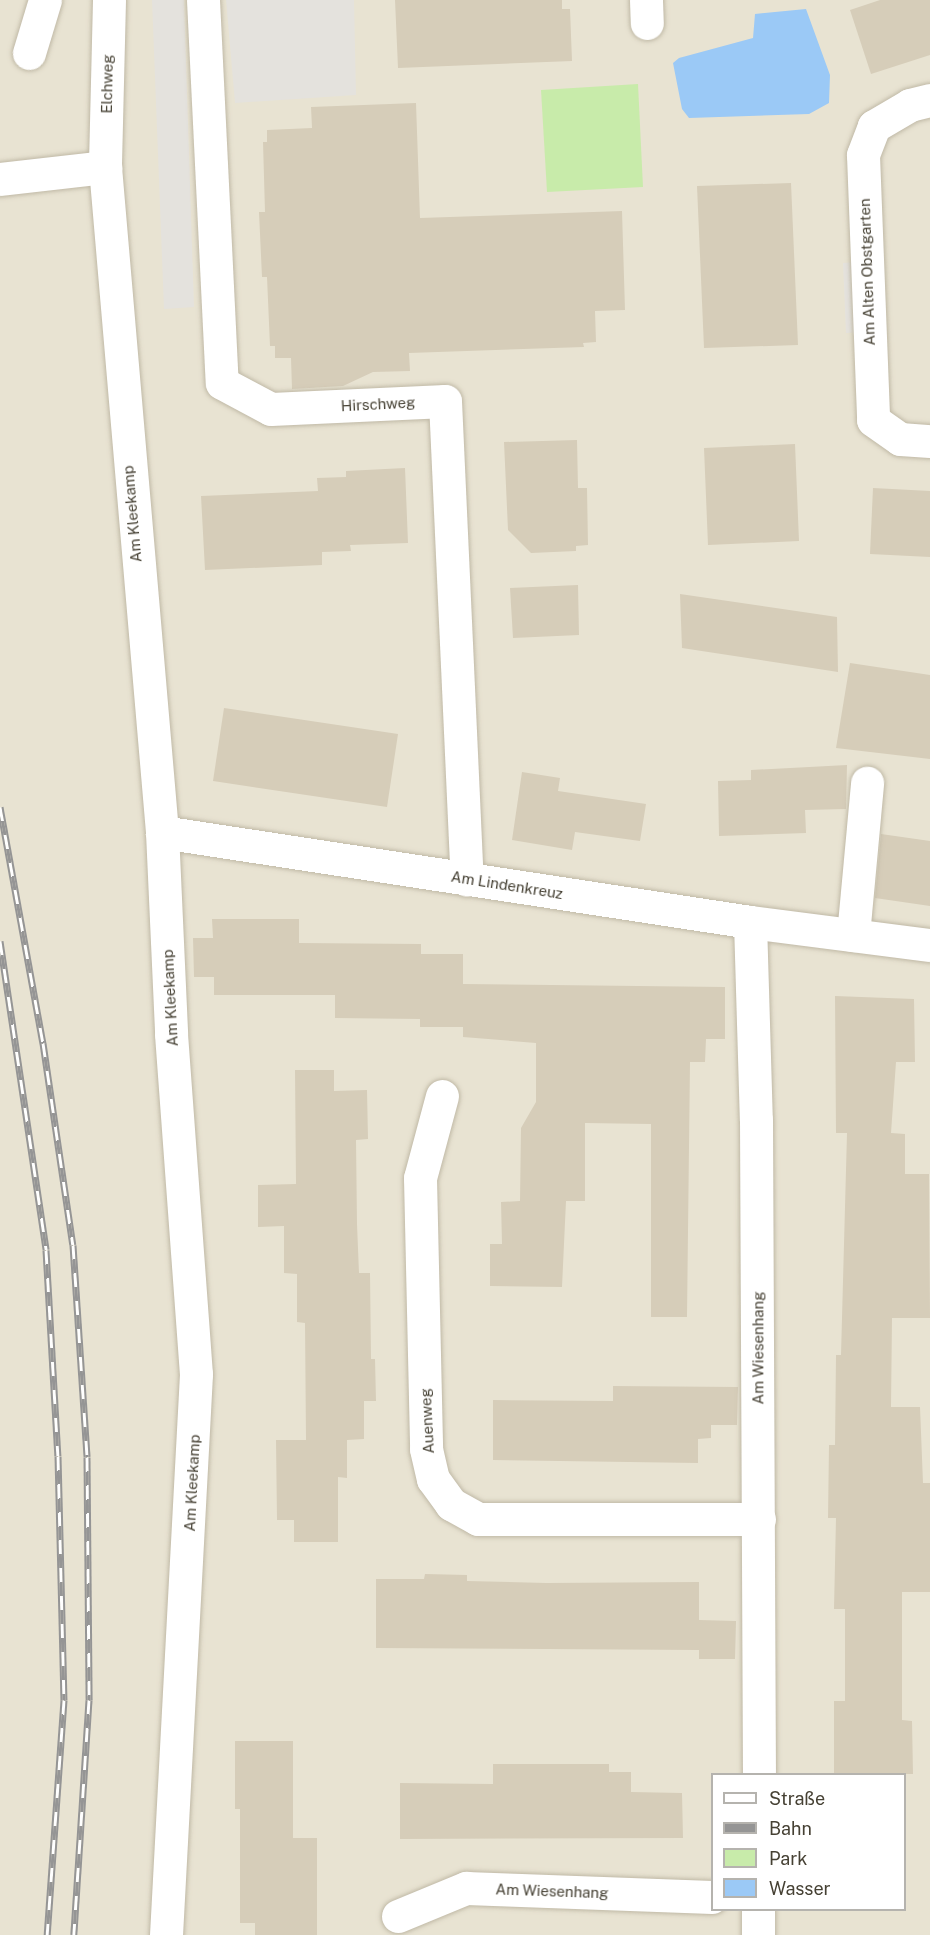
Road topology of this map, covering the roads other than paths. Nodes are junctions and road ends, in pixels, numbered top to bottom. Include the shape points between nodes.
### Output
1 (45, 0) edge
2 (108, 0) edge
3 (202, 0) edge
4 (29, 53) dead end
5 (930, 100) edge
6 (105, 167) junction
7 (0, 179) edge
8 (930, 441) edge
9 (867, 783) dead end
10 (162, 832) junction
11 (467, 879) junction
12 (750, 922) junction
13 (853, 935) junction
14 (930, 945) edge
15 (442, 1096) dead end
16 (759, 1519) junction
17 (759, 1773) edge
18 (711, 1897) edge
19 (758, 1911) edge
20 (398, 1916) dead end
21 (166, 1935) edge
22 (758, 1935) edge

1 - 4 street
2 - 6 street, Elchweg
3 - 11 street, Hirschweg via 222,383 271,409 445,401
5 - 8 street, Am Alten Obstgarten via 910,105 874,126 863,155 873,420 900,439
6 - 7 street
6 - 10 street, Am Kleekamp
9 - 13 street
10 - 11 street, Am Lindenkreuz
10 - 21 street, Am Kleekamp via 171,1034 196,1374
11 - 12 street, Am Lindenkreuz
12 - 13 street, Am Lindenkreuz
12 - 16 street, Am Wiesenhang
13 - 14 street, Am Lindenkreuz
15 - 16 street, Auenweg via 420,1178 426,1449 433,1479 451,1503 477,1519
16 - 17 street, Am Wiesenhang
18 - 20 street, Am Wiesenhang via 466,1888
19 - 22 street

